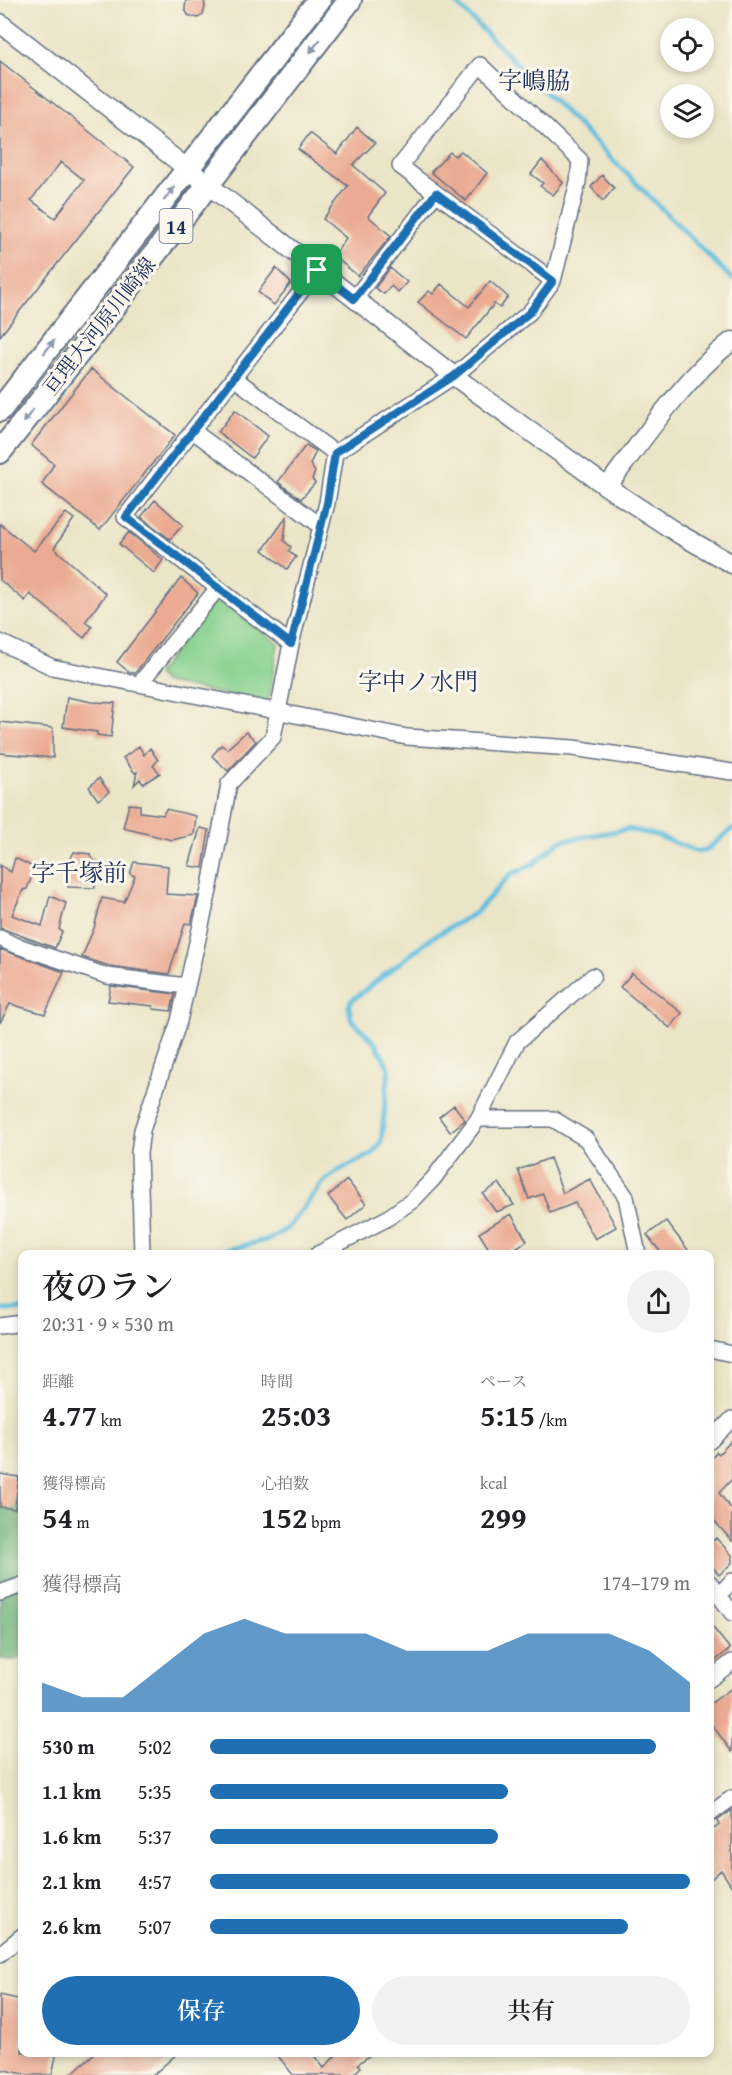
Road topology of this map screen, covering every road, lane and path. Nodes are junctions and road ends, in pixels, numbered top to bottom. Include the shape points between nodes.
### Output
1 (319, 0) edge
2 (350, 0) edge
3 (0, 23) edge
4 (188, 169) junction
5 (208, 184) junction
6 (436, 193) junction
7 (317, 270) junction
8 (553, 281) junction
9 (354, 299) junction
10 (732, 341) edge
11 (454, 376) junction
12 (234, 378) junction
13 (0, 410) edge
14 (193, 431) junction
15 (0, 452) edge
16 (335, 453) junction
17 (607, 487) junction
18 (321, 526) junction
19 (732, 564) edge
20 (218, 588) junction
21 (0, 642) edge
22 (291, 644) junction
23 (140, 683) junction
24 (278, 713) junction
25 (732, 772) edge
26 (0, 938) edge
27 (593, 976) dead end
28 (186, 986) junction
29 (478, 1119) junction
30 (142, 1250) edge
31 (326, 1250) edge
32 (637, 1250) edge
33 (18, 1324) edge
34 (0, 1326) edge
35 (714, 1350) edge
36 (732, 1354) edge
37 (732, 1419) edge
38 (714, 1437) edge
39 (732, 1581) edge
40 (18, 1586) edge
41 (714, 1589) edge
42 (0, 1593) edge
43 (732, 1613) edge
44 (732, 1662) edge
45 (714, 1676) edge
46 (732, 1798) edge
47 (714, 1811) edge
48 (18, 1939) edge
49 (0, 1954) edge

1 - 4 main road, 亘理大河原川崎線 / 14
2 -> 5 main road, 亘理大河原川崎線 / 14
3 - 4 street
4 - 5 street
13 -> 4 main road, 亘理大河原川崎線 / 14
5 - 7 street
5 -> 15 main road, 亘理大河原川崎線 / 14
6 - 8 street
6 - 8 street via 400,166 480,65 580,160
6 - 9 street
7 - 9 street
7 - 12 street
8 - 11 street via 530,312
9 - 11 street
10 - 17 street via 668,408
11 - 16 street
11 - 17 street
12 - 14 street
12 - 16 street
14 - 18 street
14 - 20 street via 126,517
16 - 18 street
17 - 19 street
18 - 22 street
20 - 22 street
20 - 23 street
21 - 23 street via 52,667
22 - 24 street
23 - 24 street
24 - 25 street via 407,737 573,748
24 - 28 street via 273,737 229,784
26 - 28 street via 107,976
27 - 29 street via 517,1042
28 - 30 street via 179,1021 142,1130
29 - 31 street via 413,1200 386,1219
29 - 32 street via 553,1119 586,1139 626,1197
33 - 34 street
35 - 36 street
37 - 38 street
39 - 41 street
40 - 42 street
41 - 43 street
44 - 45 street
46 - 47 street
48 - 49 street

